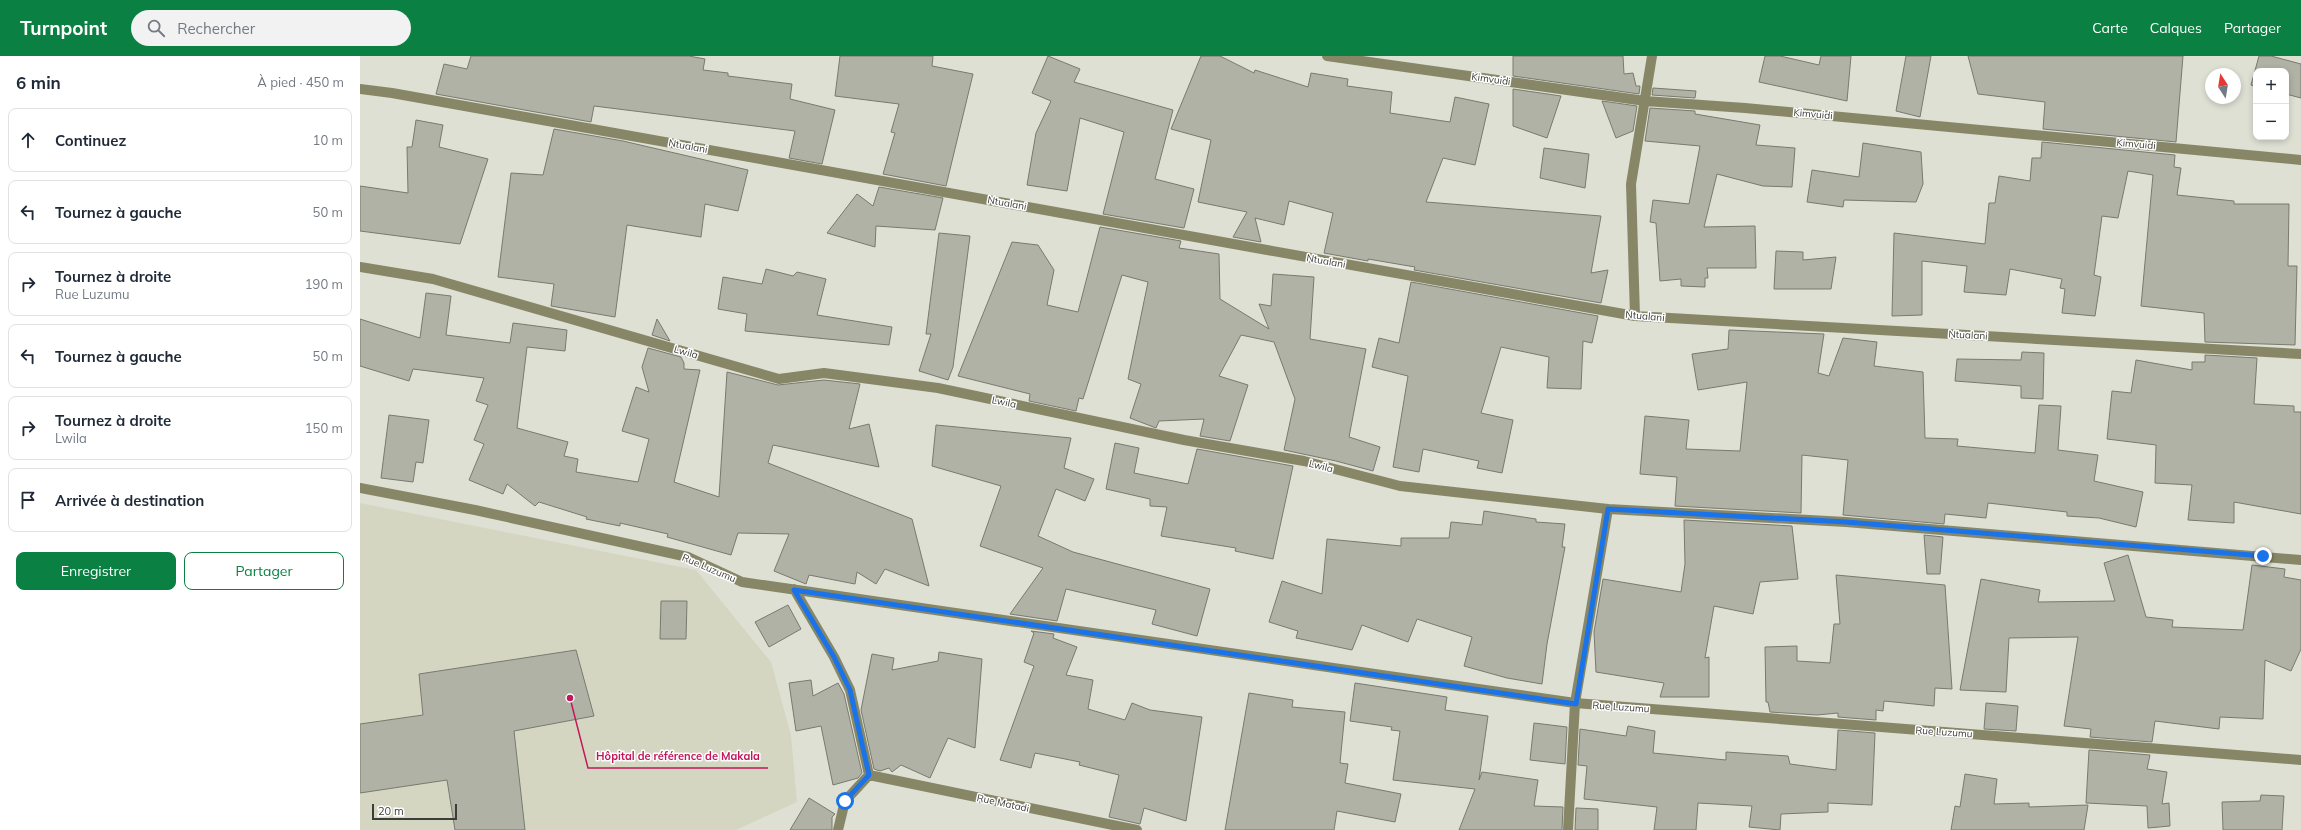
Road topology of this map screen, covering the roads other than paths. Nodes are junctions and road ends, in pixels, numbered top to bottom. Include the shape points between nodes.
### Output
1 (1327, 56) edge
2 (1652, 56) edge
3 (360, 89) edge
4 (1645, 101) junction
5 (2301, 160) edge
6 (360, 267) edge
7 (1635, 316) junction
8 (2301, 354) edge
9 (360, 488) edge
10 (1608, 509) junction
11 (2301, 560) edge
12 (794, 590) junction
13 (1576, 704) junction
14 (2301, 760) edge
15 (869, 775) junction
16 (838, 830) edge
17 (1137, 830) edge
18 (1568, 830) edge

1 - 4 street, Kimvuidi
2 - 4 street
3 - 7 street, Ntualani
4 - 5 street, Kimvuidi via 1752,108
4 - 7 street via 1631,184
6 - 10 street, Lwila via 433,279 779,380 824,373 938,388 1184,440 1304,461 1400,486
7 - 8 street, Ntualani
9 - 12 street, Rue Luzumu via 476,510 688,557 742,582
10 - 11 street, Lwila via 1846,522
10 - 13 street
12 - 13 street, Rue Luzumu
12 - 15 street via 834,657 850,690
13 - 14 street, Rue Luzumu
13 - 18 street
15 - 16 street via 845,801
15 - 17 street, Rue Matadi

